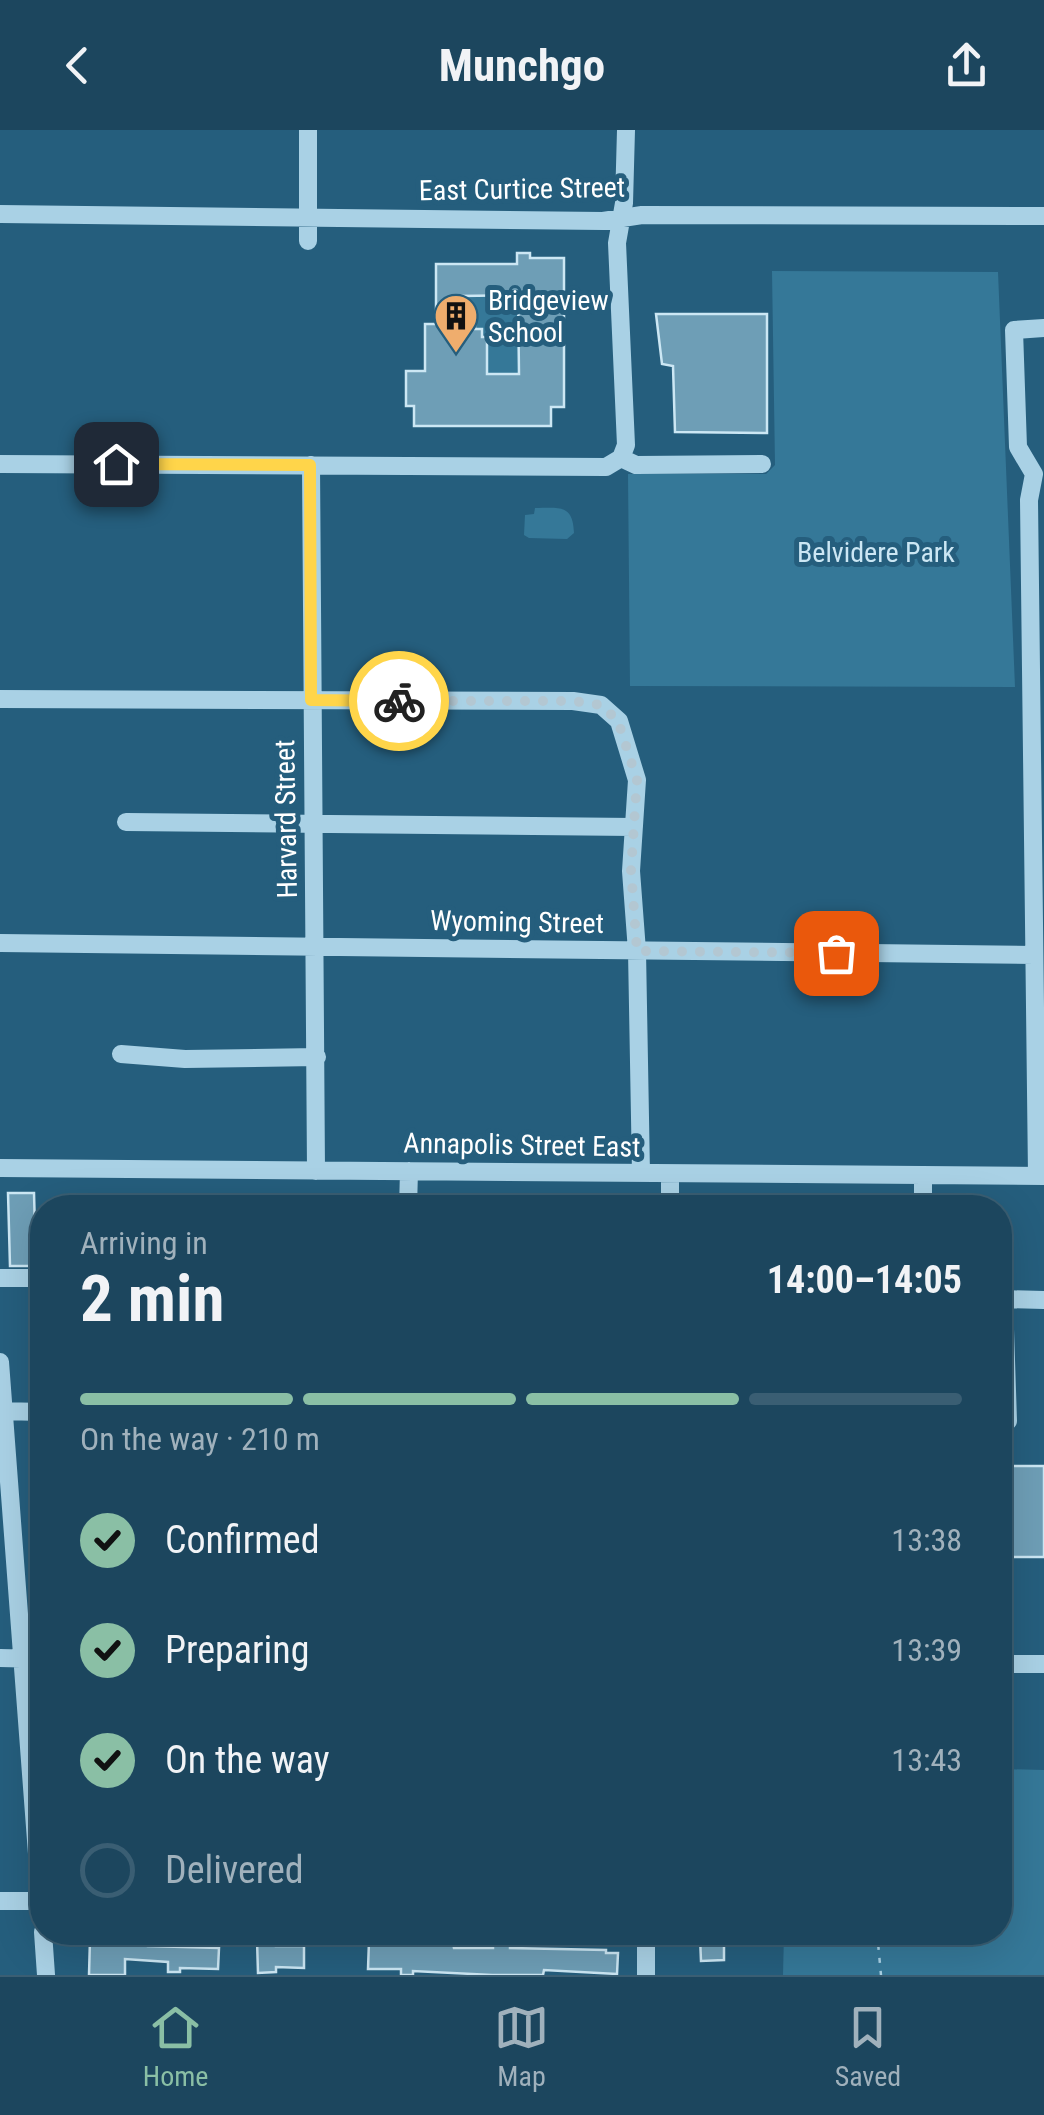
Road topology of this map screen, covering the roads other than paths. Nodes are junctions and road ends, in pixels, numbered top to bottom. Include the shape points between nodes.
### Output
1 (308, 130) edge
2 (626, 130) edge
3 (0, 214) edge
4 (1044, 216) edge
5 (306, 217) junction
6 (620, 219) junction
7 (308, 240) dead end
8 (1044, 328) edge
9 (621, 458) junction
10 (0, 464) edge
11 (762, 464) dead end
12 (310, 465) junction
13 (1039, 470) edge
14 (0, 699) edge
15 (311, 700) junction
16 (1038, 710) edge
17 (126, 822) dead end
18 (314, 824) junction
19 (634, 827) junction
20 (0, 943) edge
21 (316, 946) junction
22 (637, 951) junction
23 (1034, 955) junction
24 (121, 1054) dead end
25 (317, 1056) junction
26 (0, 1168) edge
27 (316, 1171) junction
28 (409, 1171) junction
29 (641, 1173) junction
30 (670, 1174) junction
31 (923, 1175) junction
32 (1041, 1176) edge
33 (408, 1195) edge
34 (670, 1195) edge
35 (922, 1195) edge
36 (0, 1278) edge
37 (30, 1278) edge
38 (1012, 1299) edge
39 (1044, 1300) edge
40 (0, 1362) edge
41 (3, 1411) edge
42 (30, 1412) edge
43 (7, 1532) edge
44 (30, 1644) edge
45 (0, 1658) edge
46 (30, 1659) edge
47 (1012, 1664) edge
48 (1044, 1664) edge
49 (0, 1901) edge
50 (30, 1901) edge
51 (45, 1945) edge
52 (646, 1945) edge
53 (46, 1975) edge
54 (646, 1975) edge

1 - 5 street
2 - 6 street
3 - 5 street, East Curtice Street
4 - 6 street, East Curtice Street
5 - 6 street, East Curtice Street
5 - 7 street
6 - 9 street via 626,444
8 - 13 street via 1014,330 1018,447
9 - 11 street via 636,465
9 - 12 street via 606,467
10 - 12 street
12 - 15 street, Harvard Street
13 - 16 street via 1029,500
14 - 15 street
15 - 18 street, Harvard Street
15 - 19 street via 601,705 620,724 637,780
16 - 23 street
17 - 18 street
18 - 19 street
18 - 21 street, Harvard Street
19 - 22 street
20 - 21 street, Wyoming Street
21 - 22 street, Wyoming Street
21 - 25 street, Harvard Street
22 - 23 street, Wyoming Street
22 - 29 street
23 - 32 street
24 - 25 street
25 - 27 street, Harvard Street
26 - 27 street, Annapolis Street East
27 - 28 street, Annapolis Street East
28 - 29 street, Annapolis Street East
28 - 33 street
29 - 30 street, Annapolis Street East
30 - 31 street, Annapolis Street East
30 - 34 street
31 - 32 street, Annapolis Street East
31 - 35 street
36 - 37 street
38 - 39 street
40 - 41 street
41 - 42 street
41 - 43 street
43 - 44 street
45 - 46 street
47 - 48 street
49 - 50 street
51 - 53 street
52 - 54 street

